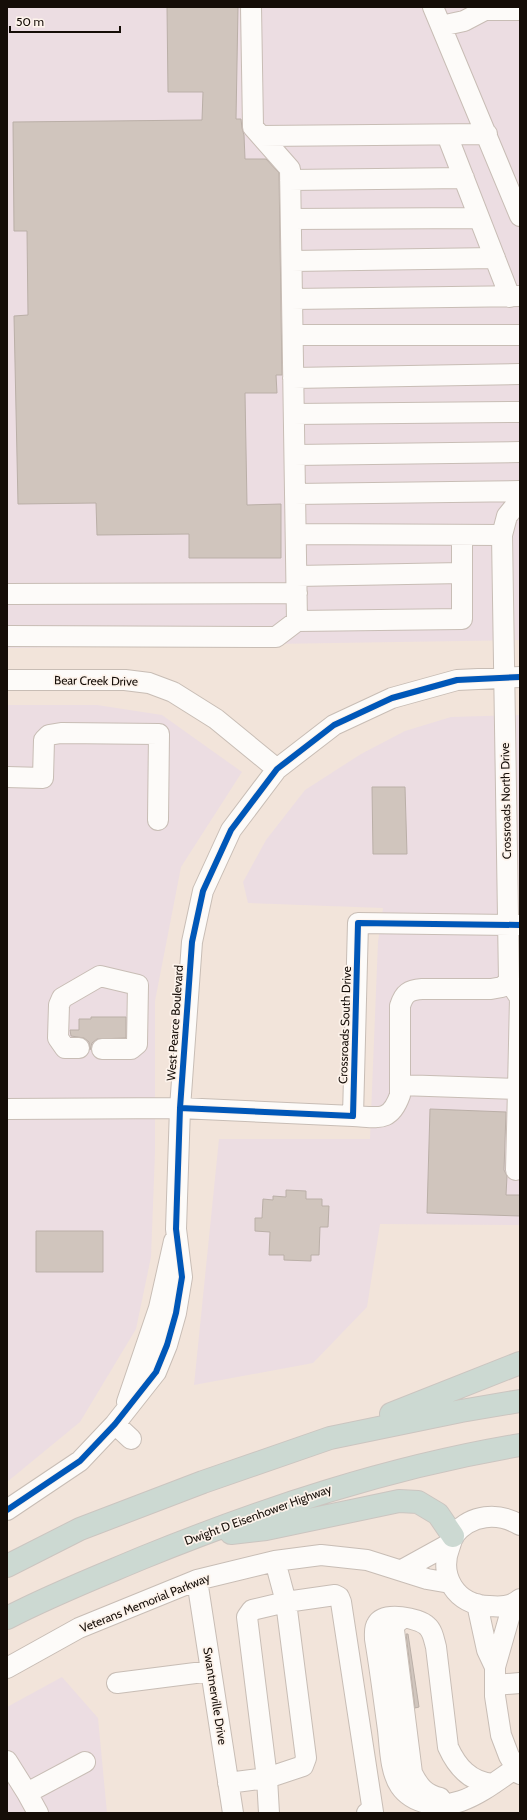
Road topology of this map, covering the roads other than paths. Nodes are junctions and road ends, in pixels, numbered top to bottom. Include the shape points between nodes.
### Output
1 (251, 7) edge
2 (433, 7) edge
3 (520, 10) edge
4 (441, 26) junction
5 (487, 134) junction
6 (447, 135) junction
7 (261, 136) junction
8 (464, 178) junction
9 (512, 179) edge
10 (290, 180) junction
11 (520, 216) edge
12 (291, 218) junction
13 (480, 218) junction
14 (495, 258) junction
15 (292, 261) junction
16 (515, 297) edge
17 (292, 299) junction
18 (293, 335) junction
19 (520, 335) edge
20 (520, 374) edge
21 (294, 378) junction
22 (520, 412) edge
23 (294, 414) junction
24 (520, 452) edge
25 (295, 455) junction
26 (520, 491) edge
27 (295, 494) junction
28 (520, 500) edge
29 (296, 534) junction
30 (462, 535) junction
31 (502, 535) junction
32 (462, 573) junction
33 (297, 584) junction
34 (7, 594) edge
35 (298, 622) junction
36 (7, 636) edge
37 (512, 677) edge
38 (7, 680) edge
39 (277, 768) junction
40 (7, 778) edge
41 (158, 820) dead end
42 (514, 924) edge
43 (509, 982) junction
44 (400, 1085) junction
45 (518, 1089) junction
46 (180, 1108) junction
47 (7, 1109) edge
48 (353, 1116) junction
49 (516, 1170) dead end
50 (520, 1363) edge
51 (520, 1401) edge
52 (119, 1418) junction
53 (330, 1438) junction
54 (131, 1439) dead end
55 (520, 1445) edge
56 (13, 1507) edge
57 (520, 1525) edge
58 (196, 1536) junction
59 (452, 1540) junction
60 (275, 1561) junction
61 (7, 1566) edge
62 (402, 1570) junction
63 (197, 1580) junction
64 (450, 1583) junction
65 (517, 1601) edge
66 (286, 1602) junction
67 (477, 1604) junction
68 (7, 1618) edge
69 (7, 1668) edge
70 (211, 1671) junction
71 (495, 1676) junction
72 (117, 1683) dead end
73 (520, 1683) edge
74 (7, 1761) edge
75 (85, 1762) dead end
76 (518, 1771) edge
77 (267, 1778) junction
78 (228, 1783) junction
79 (493, 1784) junction
80 (27, 1793) junction
81 (38, 1813) edge
82 (233, 1813) edge
83 (269, 1813) edge
84 (367, 1813) edge

1 - 7 street via 253,127
2 - 4 street
3 - 4 street via 485,10 464,21
4 - 5 street
5 - 6 street
5 - 9 street
6 - 7 street
6 - 8 street
7 - 10 street via 290,169
8 - 10 street
8 - 13 street
9 - 11 street
10 - 12 street
12 - 13 street
12 - 15 street
13 - 14 street
14 - 15 street
14 - 16 street
15 - 17 street
16 - 17 street
17 - 18 street
18 - 19 street
18 - 21 street
20 - 21 street
21 - 23 street
22 - 23 street
23 - 25 street
24 - 25 street
25 - 27 street
26 - 27 street
27 - 29 street
28 - 31 street, Crossroads North Drive via 507,516
29 - 30 street
29 - 33 street
30 - 31 street
30 - 32 street
31 - 37 street, Crossroads North Drive
32 - 33 street
32 - 35 street via 462,619
33 - 34 street
33 - 35 street
35 - 36 street via 276,637
37 - 39 street, West Pearce Boulevard via 457,680 392,698 334,725
37 - 42 street, Crossroads North Drive
38 - 39 street, Bear Creek Drive via 125,680 149,684 173,692 216,719
39 - 46 street, West Pearce Boulevard via 231,830 203,891 192,942
40 - 41 street via 43,778 44,740 49,735 159,734
42 - 43 street, Crossroads North Drive
42 - 48 street, Crossroads South Drive via 358,923
43 - 44 street via 502,987 491,989 422,989 411,990 405,994 400,1006
43 - 45 street via 520,998
44 - 45 street
44 - 48 street via 400,1096 392,1112 386,1116
45 - 49 street
46 - 47 street
46 - 48 street
46 - 52 street, West Pearce Boulevard via 176,1229 159,1308
50 - 53 highway
51 - 53 highway
52 - 54 street
52 - 56 street, West Pearce Boulevard via 80,1461
53 - 61 highway via 203,1482 80,1529
55 - 58 highway, Dwight D Eisenhower Highway via 465,1454 337,1487
57 - 59 street via 502,1517 488,1516 474,1520
58 - 59 highway via 266,1529 399,1501 418,1502 438,1514
58 - 68 highway, Dwight D Eisenhower Highway via 41,1600
59 - 62 street
59 - 64 street via 445,1566
60 - 62 street, Veterans Memorial Parkway via 321,1555 367,1560
60 - 63 street, Veterans Memorial Parkway
60 - 66 street
62 - 64 street, Veterans Memorial Parkway
63 - 69 street, Veterans Memorial Parkway via 79,1628
63 - 70 street, Swantnerville Drive
64 - 67 street via 457,1593
65 - 67 street via 501,1607
65 - 71 street
66 - 77 street via 306,1758 303,1766
66 - 77 street via 252,1610 247,1618
66 - 84 street via 335,1595 341,1602 373,1812
67 - 71 street
70 - 72 street
70 - 78 street, Swantnerville Drive
71 - 73 street
71 - 76 street via 496,1709 501,1735
74 - 80 street
75 - 80 street
76 - 79 street
77 - 78 street
77 - 83 street
78 - 82 street, Swantnerville Drive
79 - 79 street via 472,1778 452,1756 446,1738 434,1639 428,1626 393,1616 381,1619 375,1630 396,1776 400,1786 408,1794 424,1802 444,1804 462,1801
80 - 81 street

